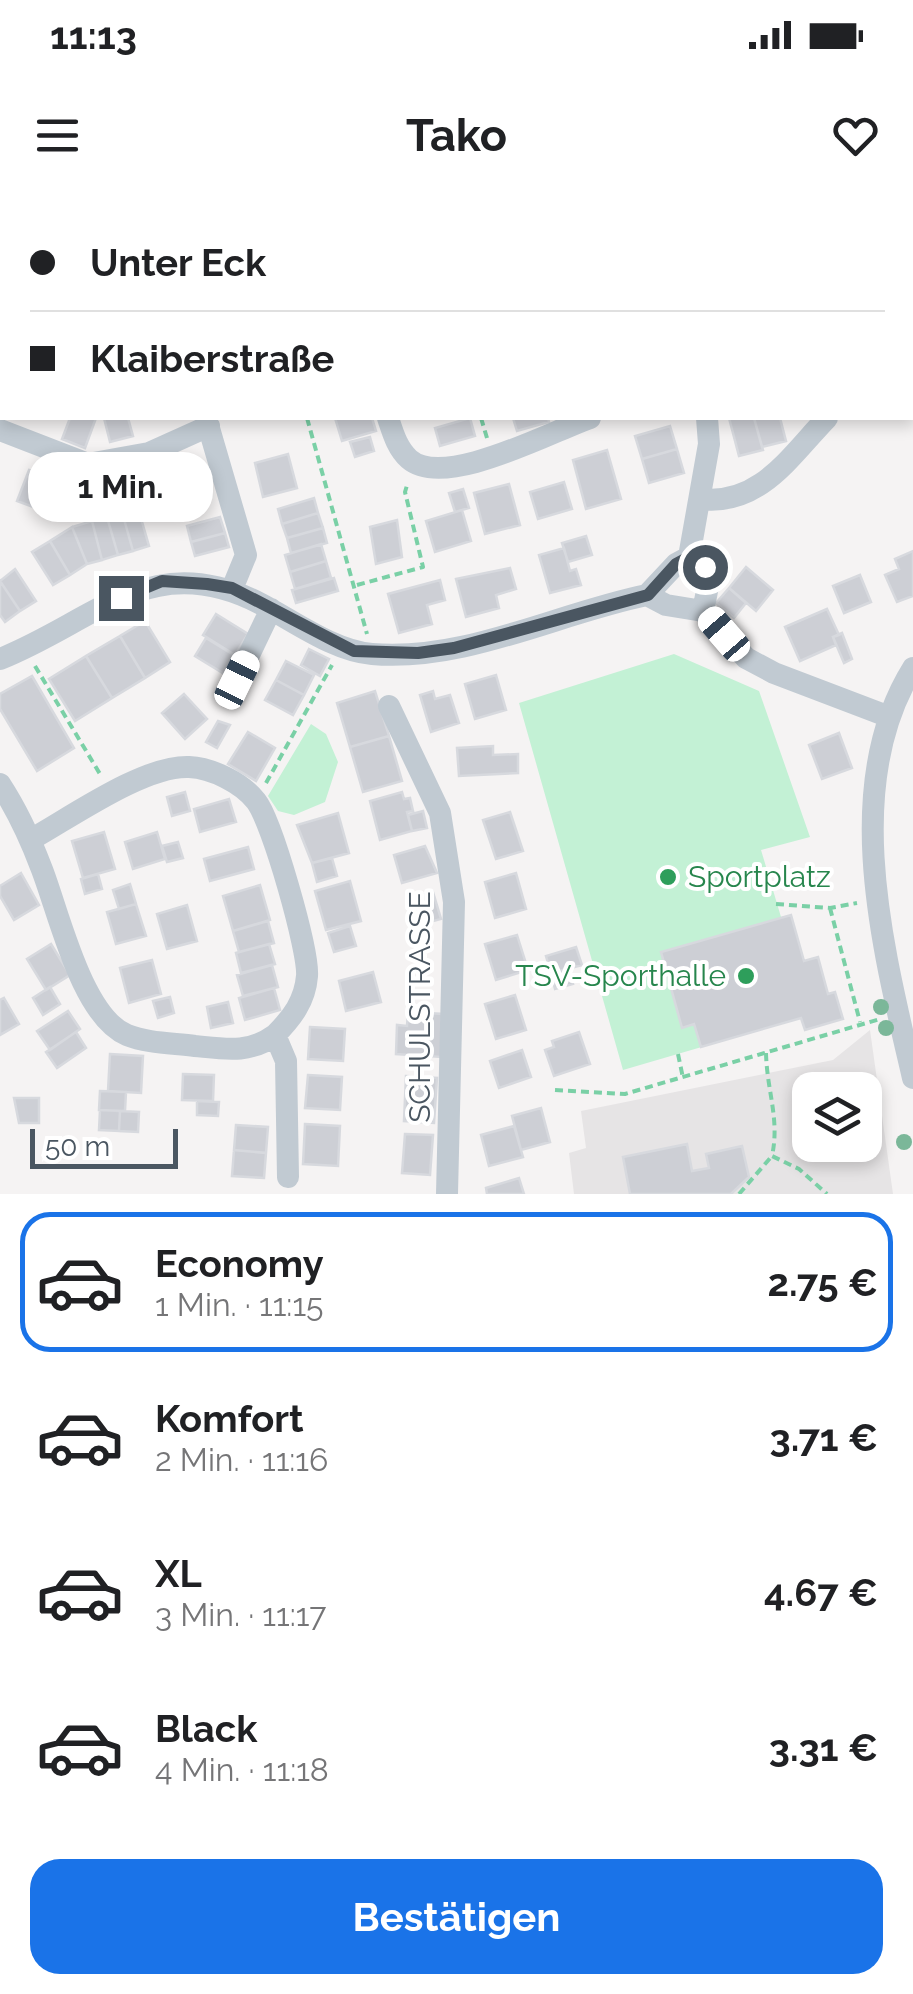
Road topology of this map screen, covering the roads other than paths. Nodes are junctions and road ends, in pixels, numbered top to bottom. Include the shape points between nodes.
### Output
1 (389, 420) edge
2 (575, 420) edge
3 (707, 420) edge
4 (825, 420) edge
5 (208, 422) edge
6 (0, 430) edge
7 (701, 500) junction
8 (689, 557) junction
9 (232, 588) junction
10 (648, 595) junction
11 (271, 609) junction
12 (703, 611) junction
13 (0, 659) edge
14 (913, 668) edge
15 (237, 680) dead end
16 (390, 706) dead end
17 (887, 716) junction
18 (0, 784) edge
19 (30, 840) junction
20 (275, 1035) junction
21 (913, 1078) edge
22 (288, 1177) dead end
23 (447, 1194) edge

1 - 2 street via 412,463 438,467 464,464
3 - 7 street
4 - 7 street via 756,489 742,498
5 - 6 street via 149,454 88,464
5 - 9 street via 246,555
7 - 8 street
8 - 10 street
8 - 12 street via 705,567 710,581
9 - 11 street
9 - 13 street via 162,581
10 - 11 street via 454,648 372,654
10 - 12 street
11 - 15 street
12 - 17 street via 746,658
14 - 17 street
16 - 23 street, SCHULSTRASSE via 440,814 454,902
17 - 21 street via 872,834 876,898
18 - 19 street
19 - 20 street via 84,981 108,1022 154,1042 239,1050
19 - 20 street via 145,778 188,766 226,778 255,800 267,821 308,974 291,1020
20 - 22 street via 286,1061

